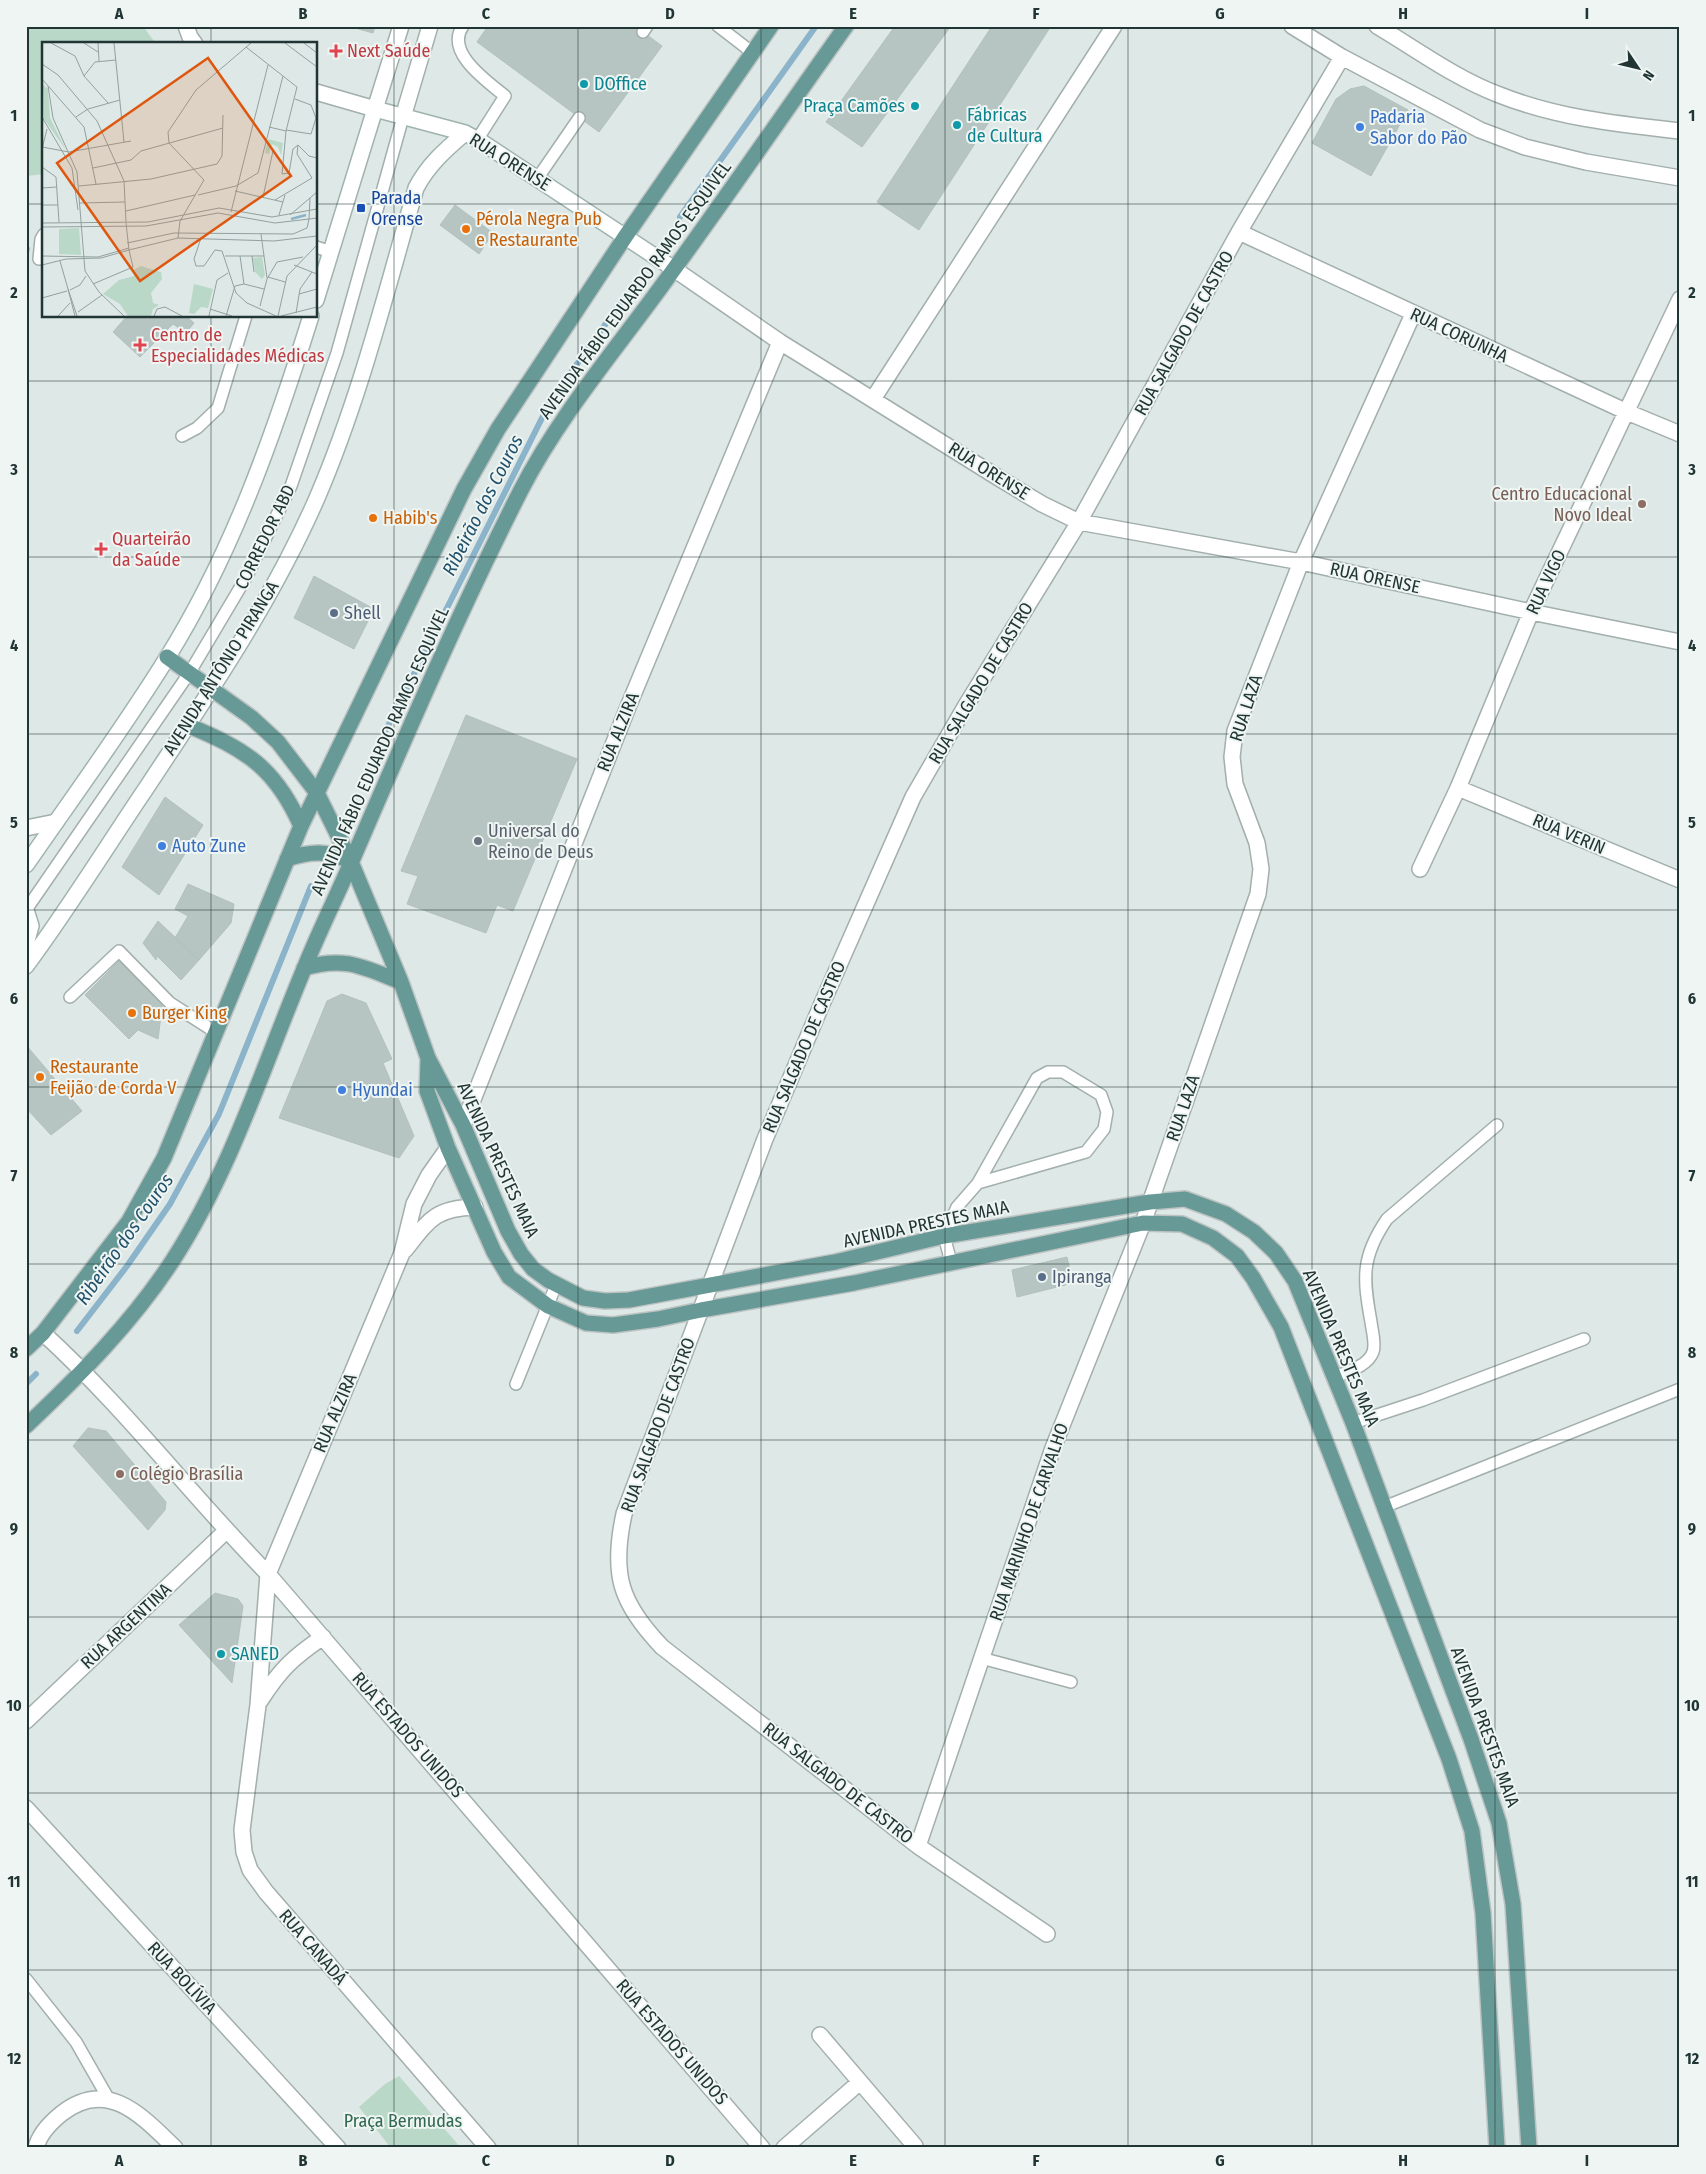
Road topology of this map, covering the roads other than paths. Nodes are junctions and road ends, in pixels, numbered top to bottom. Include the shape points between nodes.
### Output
1 (186, 26) edge
2 (401, 26) edge
3 (430, 26) edge
4 (463, 26) edge
5 (718, 26) edge
6 (772, 26) edge
7 (846, 26) edge
8 (1114, 26) edge
9 (1292, 26) edge
10 (1378, 26) edge
11 (194, 42) edge
12 (752, 53) junction
13 (1342, 57) junction
14 (318, 93) edge
15 (375, 109) junction
16 (403, 117) junction
17 (580, 118) dead end
18 (1680, 131) edge
19 (471, 136) junction
20 (1680, 178) edge
21 (537, 179) junction
22 (1239, 232) junction
23 (42, 236) edge
24 (624, 236) junction
25 (318, 248) edge
26 (331, 252) junction
27 (39, 258) dead end
28 (674, 269) junction
29 (318, 294) edge
30 (1680, 299) edge
31 (1414, 314) junction
32 (245, 318) edge
33 (310, 318) edge
34 (780, 342) junction
35 (873, 399) junction
36 (1627, 412) junction
37 (1680, 434) edge
38 (182, 436) dead end
39 (1079, 522) junction
40 (1301, 562) junction
41 (1531, 612) junction
42 (1680, 642) edge
43 (167, 657) junction
44 (190, 672) junction
45 (212, 688) junction
46 (187, 726) junction
47 (1458, 788) junction
48 (317, 793) junction
49 (56, 822) junction
50 (301, 826) junction
51 (26, 828) edge
52 (287, 859) junction
53 (351, 862) junction
54 (26, 865) edge
55 (1420, 869) dead end
56 (1680, 880) edge
57 (26, 910) edge
58 (26, 944) edge
59 (26, 966) edge
60 (304, 968) junction
61 (401, 982) junction
62 (70, 997) dead end
63 (217, 1033) junction
64 (428, 1058) junction
65 (1498, 1124) dead end
66 (463, 1125) junction
67 (448, 1148) junction
68 (478, 1157) junction
69 (978, 1183) junction
70 (1150, 1202) junction
71 (475, 1207) junction
72 (1143, 1223) junction
73 (944, 1236) junction
74 (402, 1253) junction
75 (951, 1262) junction
76 (556, 1285) junction
77 (710, 1286) junction
78 (548, 1306) junction
79 (701, 1310) junction
80 (42, 1333) junction
81 (1584, 1339) dead end
82 (26, 1349) edge
83 (84, 1371) junction
84 (1335, 1377) junction
85 (516, 1384) dead end
86 (1680, 1389) edge
87 (1353, 1423) junction
88 (26, 1426) edge
89 (1384, 1508) junction
90 (226, 1531) junction
91 (268, 1574) junction
92 (323, 1637) junction
93 (981, 1658) junction
94 (1072, 1682) dead end
95 (258, 1705) junction
96 (26, 1721) edge
97 (26, 1808) edge
98 (918, 1846) junction
99 (1047, 1934) dead end
100 (26, 1979) edge
101 (820, 2035) dead end
102 (860, 2082) junction
103 (108, 2098) junction
104 (915, 2146) dead end
105 (36, 2148) edge
106 (175, 2148) edge
107 (338, 2148) edge
108 (488, 2148) edge
109 (762, 2148) edge
110 (784, 2148) edge
111 (1497, 2148) edge
112 (1529, 2148) edge

1 - 11 street
2 - 15 street
3 - 16 street
4 - 19 lane via 458,43 471,69 505,96
5 - 12 lane
6 - 12 main road, AVENIDA FÁBIO EDUARDO RAMOS ESQUÍVEL
7 - 28 main road, AVENIDA FÁBIO EDUARDO RAMOS ESQUÍVEL
8 - 35 street
9 - 13 street
10 - 18 street via 1461,76 1504,97 1598,123
12 - 24 main road, AVENIDA FÁBIO EDUARDO RAMOS ESQUÍVEL
13 - 20 street via 1480,130 1525,147 1586,162
13 - 22 street, RUA SALGADO DE CASTRO
14 - 15 street, RUA ORENSE
15 - 16 street, RUA ORENSE
15 - 26 street
16 - 19 street, RUA ORENSE
16 - 44 lane, CORREDOR ABD via 337,353 291,486 247,576
17 - 21 lane
19 - 21 street, RUA ORENSE
19 - 45 street, AVENIDA ANTÔNIO PIRANGA via 437,157 416,188 346,426 281,572
21 - 24 street, RUA ORENSE
22 - 31 street, RUA CORUNHA
22 - 39 street, RUA SALGADO DE CASTRO
23 - 27 lane
24 - 28 street, RUA ORENSE
24 - 48 main road, AVENIDA FÁBIO EDUARDO RAMOS ESQUÍVEL via 504,420 464,489
25 - 26 lane
26 - 29 street
28 - 34 street, RUA ORENSE
28 - 53 main road, AVENIDA FÁBIO EDUARDO RAMOS ESQUÍVEL via 565,419 523,485 463,609
30 - 36 street, RUA VIGO
31 - 36 street, RUA CORUNHA
31 - 40 street, RUA LAZA
32 - 38 lane via 218,408 197,428
33 - 43 street via 258,474 227,545
34 - 35 street, RUA ORENSE
34 - 66 street, RUA ALZIRA via 628,707
35 - 39 street, RUA ORENSE via 1042,504
36 - 37 street, RUA CORUNHA
36 - 41 street, RUA VIGO
39 - 40 street, RUA ORENSE
39 - 77 street, RUA SALGADO DE CASTRO via 913,797 769,1130
40 - 41 street, RUA ORENSE
40 - 70 street, RUA LAZA via 1235,731 1232,757 1235,784 1257,843 1261,869 1258,894
41 - 42 street, RUA ORENSE
41 - 47 street, RUA VIGO
43 - 44 main road, AVENIDA PRESTES MAIA
43 - 49 street
44 - 45 main road, AVENIDA PRESTES MAIA
44 - 57 lane, CORREDOR ABD
45 - 46 street, AVENIDA ANTÔNIO PIRANGA
45 - 48 main road, AVENIDA PRESTES MAIA via 278,742
46 - 50 main road via 235,747 258,763 290,801
46 - 59 street, AVENIDA ANTÔNIO PIRANGA
47 - 55 street, RUA VIGO
47 - 56 street, RUA VERIN
48 - 50 main road, AVENIDA FÁBIO EDUARDO RAMOS ESQUÍVEL
48 - 53 main road, AVENIDA PRESTES MAIA
49 - 51 street
49 - 54 street
50 - 52 main road, AVENIDA FÁBIO EDUARDO RAMOS ESQUÍVEL
52 - 53 main road via 306,852 318,852 341,856
52 - 63 main road, AVENIDA FÁBIO EDUARDO RAMOS ESQUÍVEL
53 - 60 main road, AVENIDA FÁBIO EDUARDO RAMOS ESQUÍVEL
53 - 61 main road, AVENIDA PRESTES MAIA
57 - 58 street via 31,926
60 - 61 main road via 335,962 360,965
60 - 83 main road, AVENIDA FÁBIO EDUARDO RAMOS ESQUÍVEL via 248,1112 203,1207 174,1259 139,1308
61 - 64 main road, AVENIDA PRESTES MAIA
62 - 63 lane via 119,951 170,1003
63 - 80 main road, AVENIDA FÁBIO EDUARDO RAMOS ESQUÍVEL via 164,1158 140,1204
64 - 66 main road, AVENIDA PRESTES MAIA
64 - 67 main road, AVENIDA PRESTES MAIA via 427,1091
65 - 84 lane via 1387,1219 1374,1237 1367,1256 1364,1287 1373,1354 1362,1364
66 - 68 main road, AVENIDA PRESTES MAIA
67 - 68 main road via 460,1147
67 - 71 main road, AVENIDA PRESTES MAIA
67 - 74 street, RUA ALZIRA via 414,1204
68 - 76 main road, AVENIDA PRESTES MAIA via 508,1232 521,1254 533,1269
69 - 69 lane via 1086,1152 1104,1129 1107,1112 1101,1095 1063,1072 1048,1072 1037,1078
69 - 73 lane via 957,1207
70 - 72 street, RUA MARINHO DE CARVALHO
70 - 73 main road, AVENIDA PRESTES MAIA
70 - 84 main road, AVENIDA PRESTES MAIA via 1185,1199 1226,1214 1254,1232 1276,1253 1295,1281
71 - 74 street, RUA ALZIRA via 452,1208 437,1214
71 - 78 main road, AVENIDA PRESTES MAIA via 494,1252 509,1277
72 - 75 main road, AVENIDA PRESTES MAIA
72 - 93 street, RUA MARINHO DE CARVALHO via 1053,1448
72 - 111 main road, AVENIDA PRESTES MAIA via 1182,1224 1213,1238 1236,1256 1267,1300 1281,1328 1449,1759 1472,1831 1483,1913
73 - 75 lane
73 - 77 main road, AVENIDA PRESTES MAIA
74 - 91 street, RUA ALZIRA
75 - 79 main road, AVENIDA PRESTES MAIA
76 - 77 main road, AVENIDA PRESTES MAIA via 583,1298 605,1301
76 - 78 lane
77 - 79 street, RUA SALGADO DE CASTRO
78 - 79 main road, AVENIDA PRESTES MAIA via 586,1323 612,1325
78 - 85 lane
79 - 98 street, RUA SALGADO DE CASTRO via 624,1514 618,1543 618,1569 626,1597 641,1625 662,1648
80 - 82 main road, AVENIDA FÁBIO EDUARDO RAMOS ESQUÍVEL
80 - 83 street, RUA ESTADOS UNIDOS
81 - 87 lane
83 - 88 main road, AVENIDA FÁBIO EDUARDO RAMOS ESQUÍVEL
83 - 90 street, RUA ESTADOS UNIDOS
84 - 87 main road, AVENIDA PRESTES MAIA
86 - 89 lane
87 - 89 main road, AVENIDA PRESTES MAIA
89 - 112 main road, AVENIDA PRESTES MAIA via 1471,1739 1499,1823 1513,1904
90 - 91 street, RUA ESTADOS UNIDOS
90 - 96 street, RUA ARGENTINA
91 - 92 street, RUA ESTADOS UNIDOS
91 - 95 street, RUA CANADÁ
92 - 95 street, RUA CANADÁ via 293,1657 277,1674
92 - 109 street, RUA ESTADOS UNIDOS
93 - 94 lane
93 - 98 street, RUA MARINHO DE CARVALHO
95 - 108 street, RUA CANADÁ via 242,1830 250,1870
97 - 107 street, RUA BOLÍVIA
98 - 99 street, RUA SALGADO DE CASTRO
100 - 103 lane via 76,2042
101 - 102 street
102 - 104 street
102 - 110 street
103 - 105 street via 83,2100 65,2111 44,2131
103 - 106 street via 145,2119

